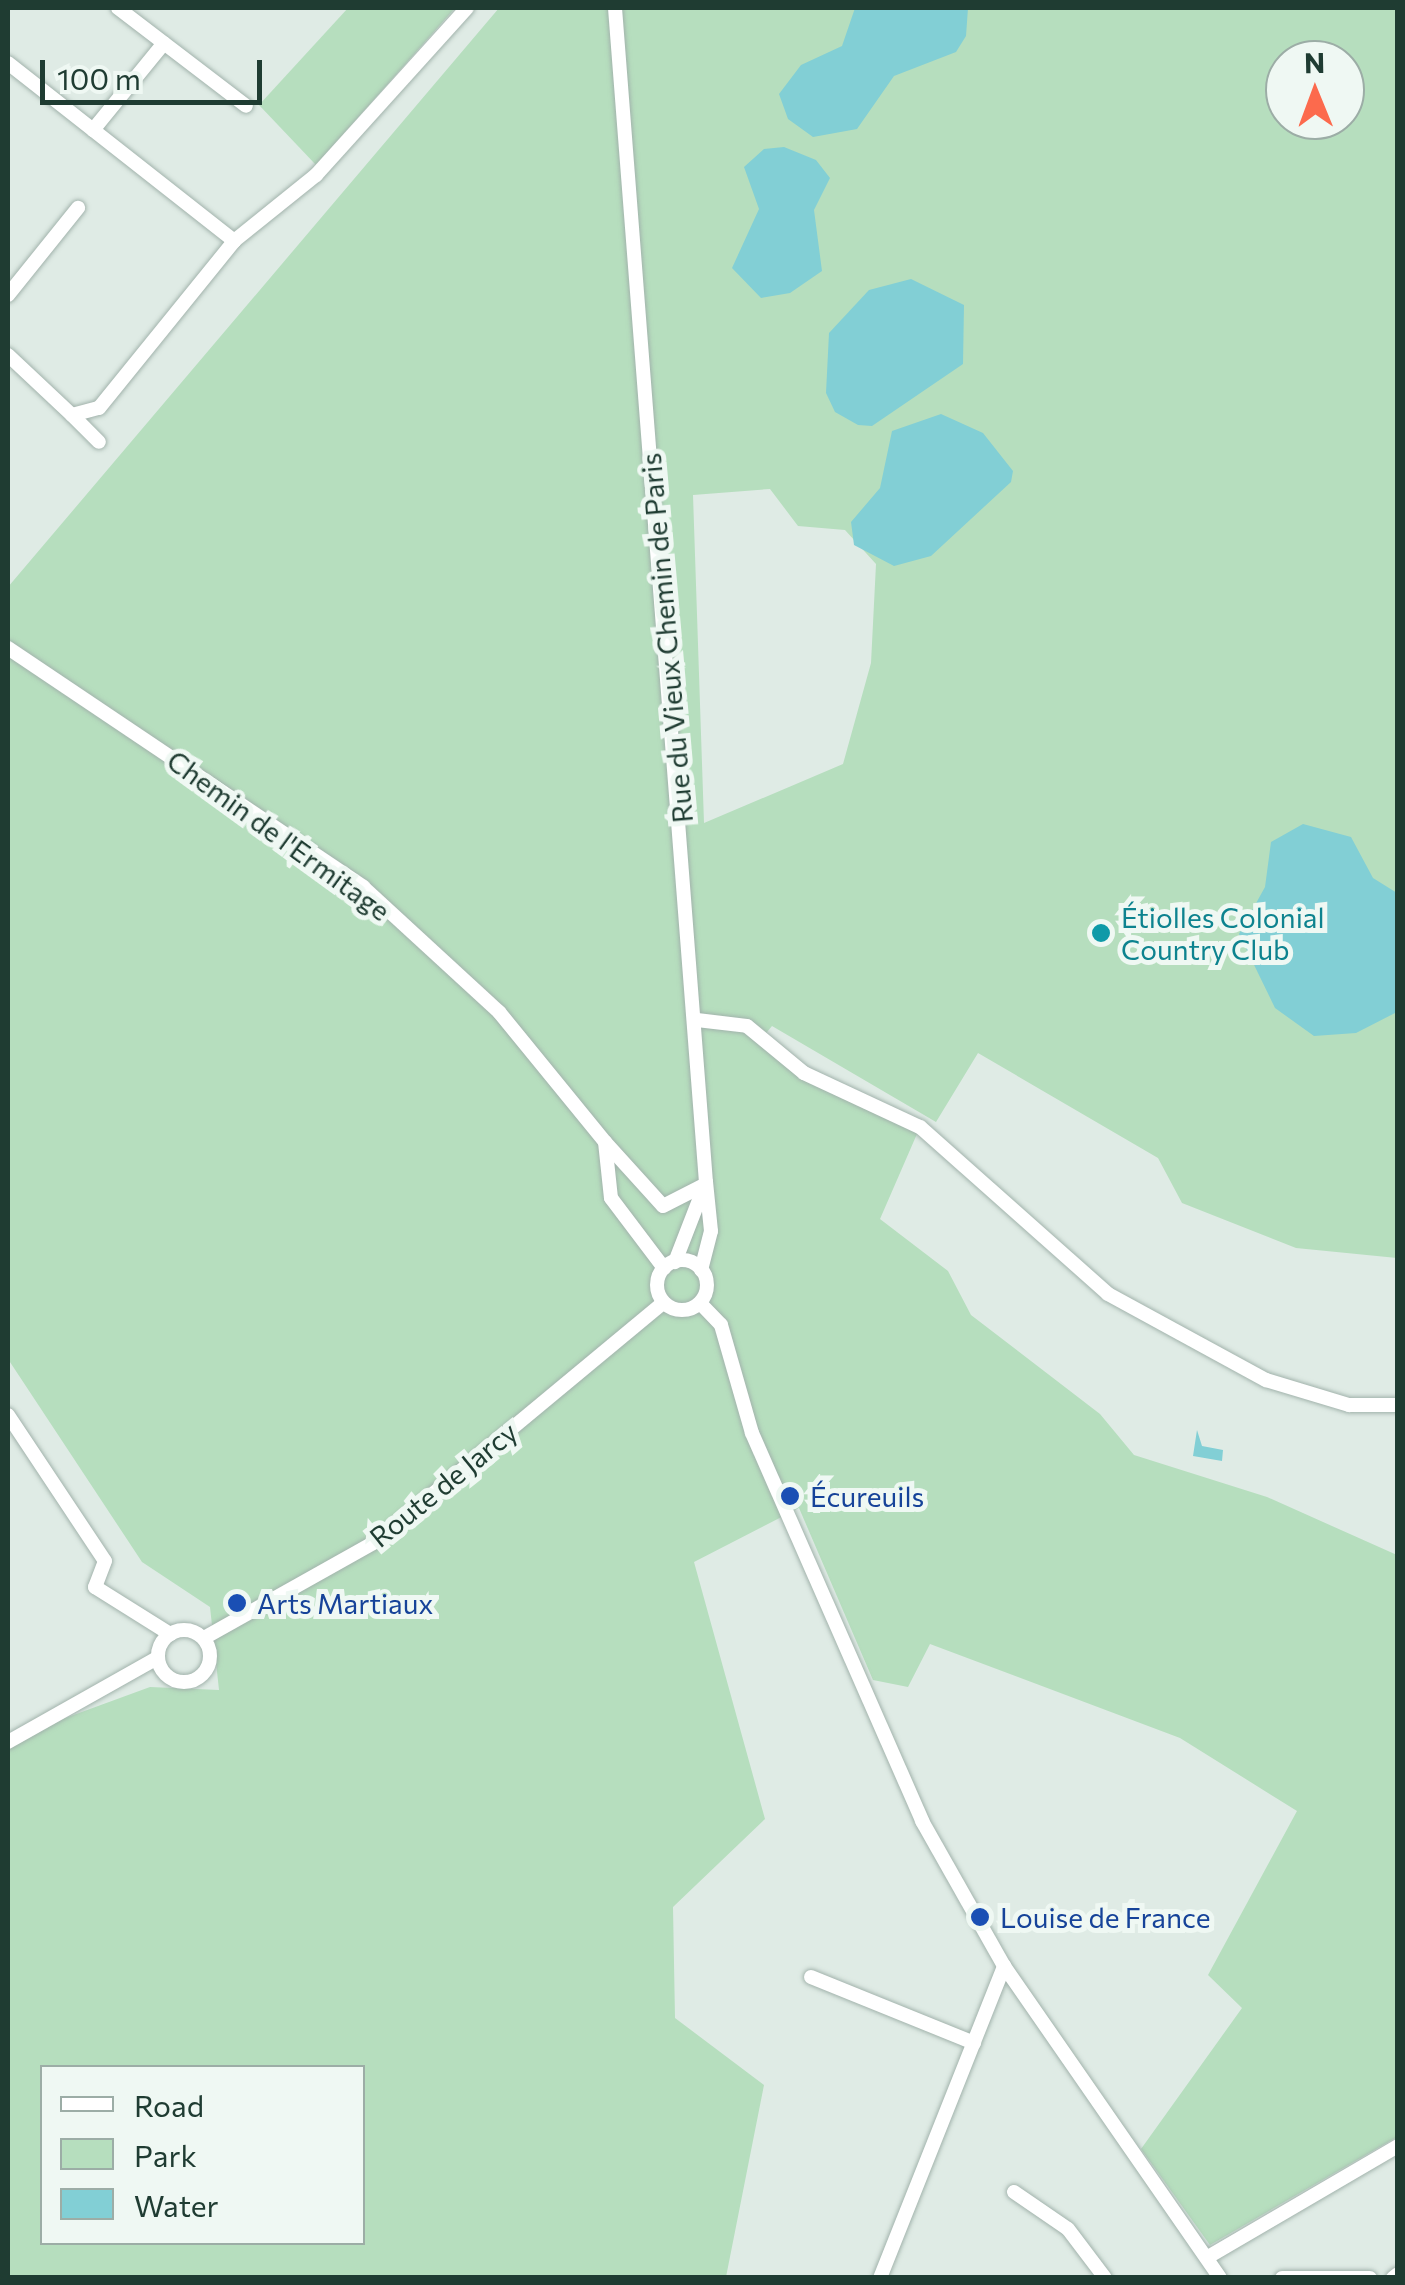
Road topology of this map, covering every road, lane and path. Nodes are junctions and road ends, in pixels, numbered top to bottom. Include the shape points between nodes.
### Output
1 (118, 8) edge
2 (467, 8) edge
3 (615, 8) edge
4 (164, 43) junction
5 (8, 63) edge
6 (246, 106) dead end
7 (93, 130) junction
8 (78, 208) dead end
9 (234, 240) junction
10 (8, 295) edge
11 (8, 355) edge
12 (72, 416) junction
13 (99, 442) dead end
14 (8, 648) edge
15 (697, 1020) junction
16 (605, 1142) junction
17 (706, 1182) junction
18 (669, 1265) junction
19 (701, 1270) junction
20 (663, 1302) junction
21 (700, 1303) junction
22 (1398, 1405) edge
23 (8, 1415) edge
24 (170, 1634) junction
25 (204, 1638) junction
26 (158, 1658) junction
27 (8, 1742) edge
28 (1004, 1966) junction
29 (811, 1977) dead end
30 (974, 2043) junction
31 (1398, 2146) edge
32 (1014, 2192) dead end
33 (1208, 2257) junction
34 (880, 2278) edge
35 (1104, 2278) edge
36 (1220, 2278) edge
37 (1282, 2278) edge
38 (1370, 2278) edge

1 - 4 street
2 - 9 street via 316,175
3 - 15 street, Rue du Vieux Chemin de Paris
4 - 6 street
4 - 7 street
5 - 7 street
7 - 9 street
8 - 10 street
9 - 12 street via 99,408
11 - 12 street
12 - 13 street
14 - 16 street, Chemin de l'Ermitage via 363,887 500,1012
15 - 17 street, Rue du Vieux Chemin de Paris
15 - 22 street via 747,1026 804,1073 920,1127 1108,1294 1266,1380 1349,1404
16 - 17 street, Chemin de l'Ermitage via 663,1206 690,1200
16 - 18 street via 611,1198
17 - 18 street, Rue du Vieux Chemin de Paris
17 - 19 street via 711,1231
18 - 19 street
18 - 20 street
19 - 21 street
20 - 21 street via 683,1311
20 - 25 street, Route de Jarcy via 375,1542
21 - 28 street via 721,1325 752,1433 922,1821
23 - 24 street via 104,1561 95,1587
24 - 25 street
24 - 26 street
25 - 26 street via 210,1661 192,1681 172,1679
26 - 27 street
28 - 30 street
28 - 33 street
29 - 30 street
30 - 34 street
31 - 33 street
32 - 35 street via 1068,2229
33 - 36 street
37 - 38 street

